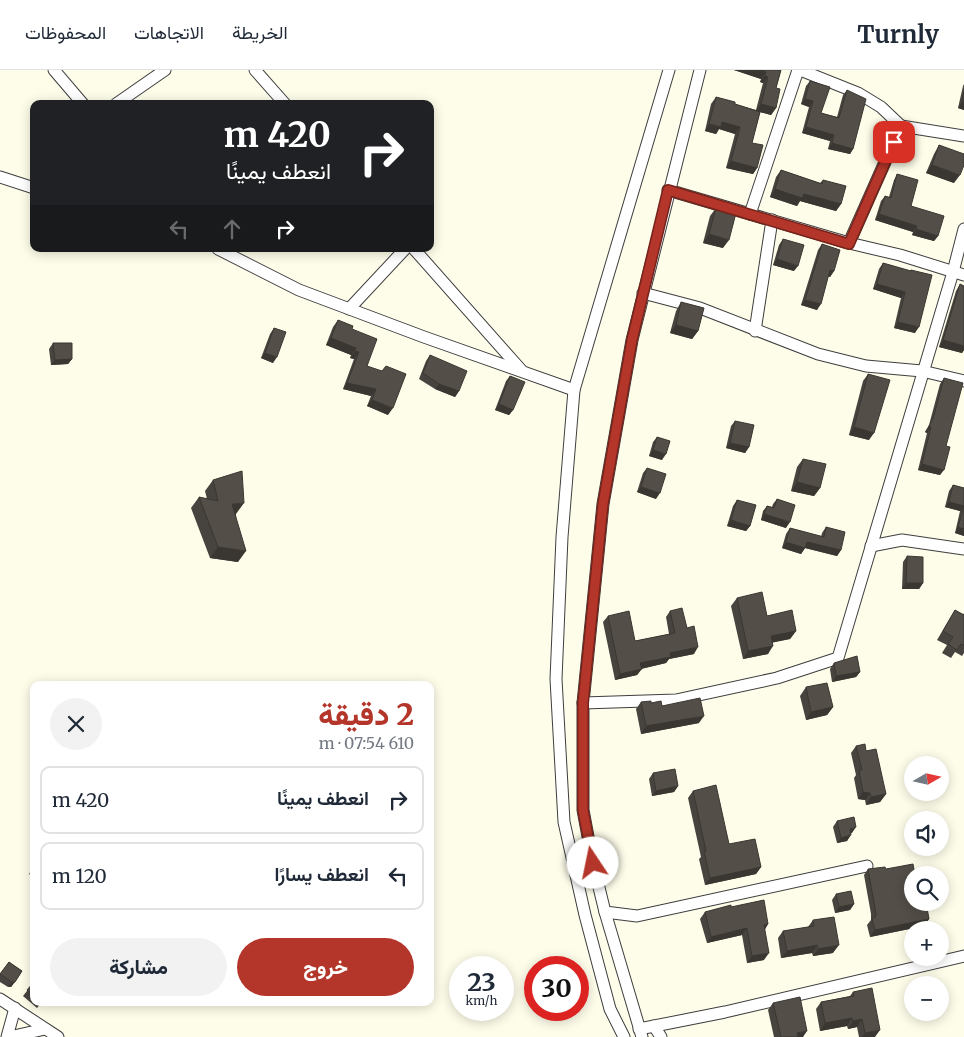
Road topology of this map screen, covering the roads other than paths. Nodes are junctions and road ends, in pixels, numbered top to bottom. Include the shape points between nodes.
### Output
1 (54, 70) edge
2 (166, 70) edge
3 (255, 70) edge
4 (669, 70) edge
5 (700, 70) edge
6 (799, 70) edge
7 (80, 100) edge
8 (122, 100) edge
9 (281, 100) edge
10 (901, 126) junction
11 (964, 136) edge
12 (0, 177) edge
13 (30, 187) edge
14 (668, 190) junction
15 (750, 214) junction
16 (772, 220) junction
17 (964, 229) edge
18 (849, 244) junction
19 (221, 252) edge
20 (402, 252) edge
21 (417, 252) edge
22 (958, 274) edge
23 (643, 293) junction
24 (349, 309) junction
25 (755, 331) junction
26 (922, 371) junction
27 (524, 372) junction
28 (964, 382) edge
29 (574, 390) junction
30 (871, 546) junction
31 (964, 549) edge
32 (583, 703) junction
33 (867, 866) dead end
34 (605, 912) junction
35 (964, 956) edge
36 (0, 999) edge
37 (15, 1008) junction
38 (654, 1026) junction
39 (45, 1028) junction
40 (641, 1033) edge
41 (8, 1037) edge
42 (58, 1037) edge
43 (624, 1037) edge
44 (661, 1037) edge

1 - 7 street
2 - 8 street
3 - 9 street
4 - 29 street
5 - 14 street
6 - 10 street via 858,93 881,107
6 - 15 street
10 - 11 street
10 - 18 street
12 - 13 street
14 - 15 street
14 - 23 street
15 - 16 street
16 - 18 street
16 - 25 street
17 - 22 street
18 - 22 street via 900,255
19 - 24 street via 299,290
20 - 24 street
21 - 27 street
22 - 26 street
23 - 25 street via 700,308
23 - 32 street via 603,504
24 - 27 street
25 - 26 street via 818,354 866,366
26 - 28 street
26 - 30 street
27 - 29 street
29 - 43 street via 562,537 556,679 564,822 610,1009
30 - 31 street via 902,540
30 - 32 street via 838,658 777,678 676,700
32 - 34 street via 583,810
33 - 34 street via 637,916
34 - 40 street
35 - 38 street
36 - 37 street
37 - 39 street
37 - 41 street
38 - 40 street
38 - 44 street
39 - 41 street
39 - 42 street

